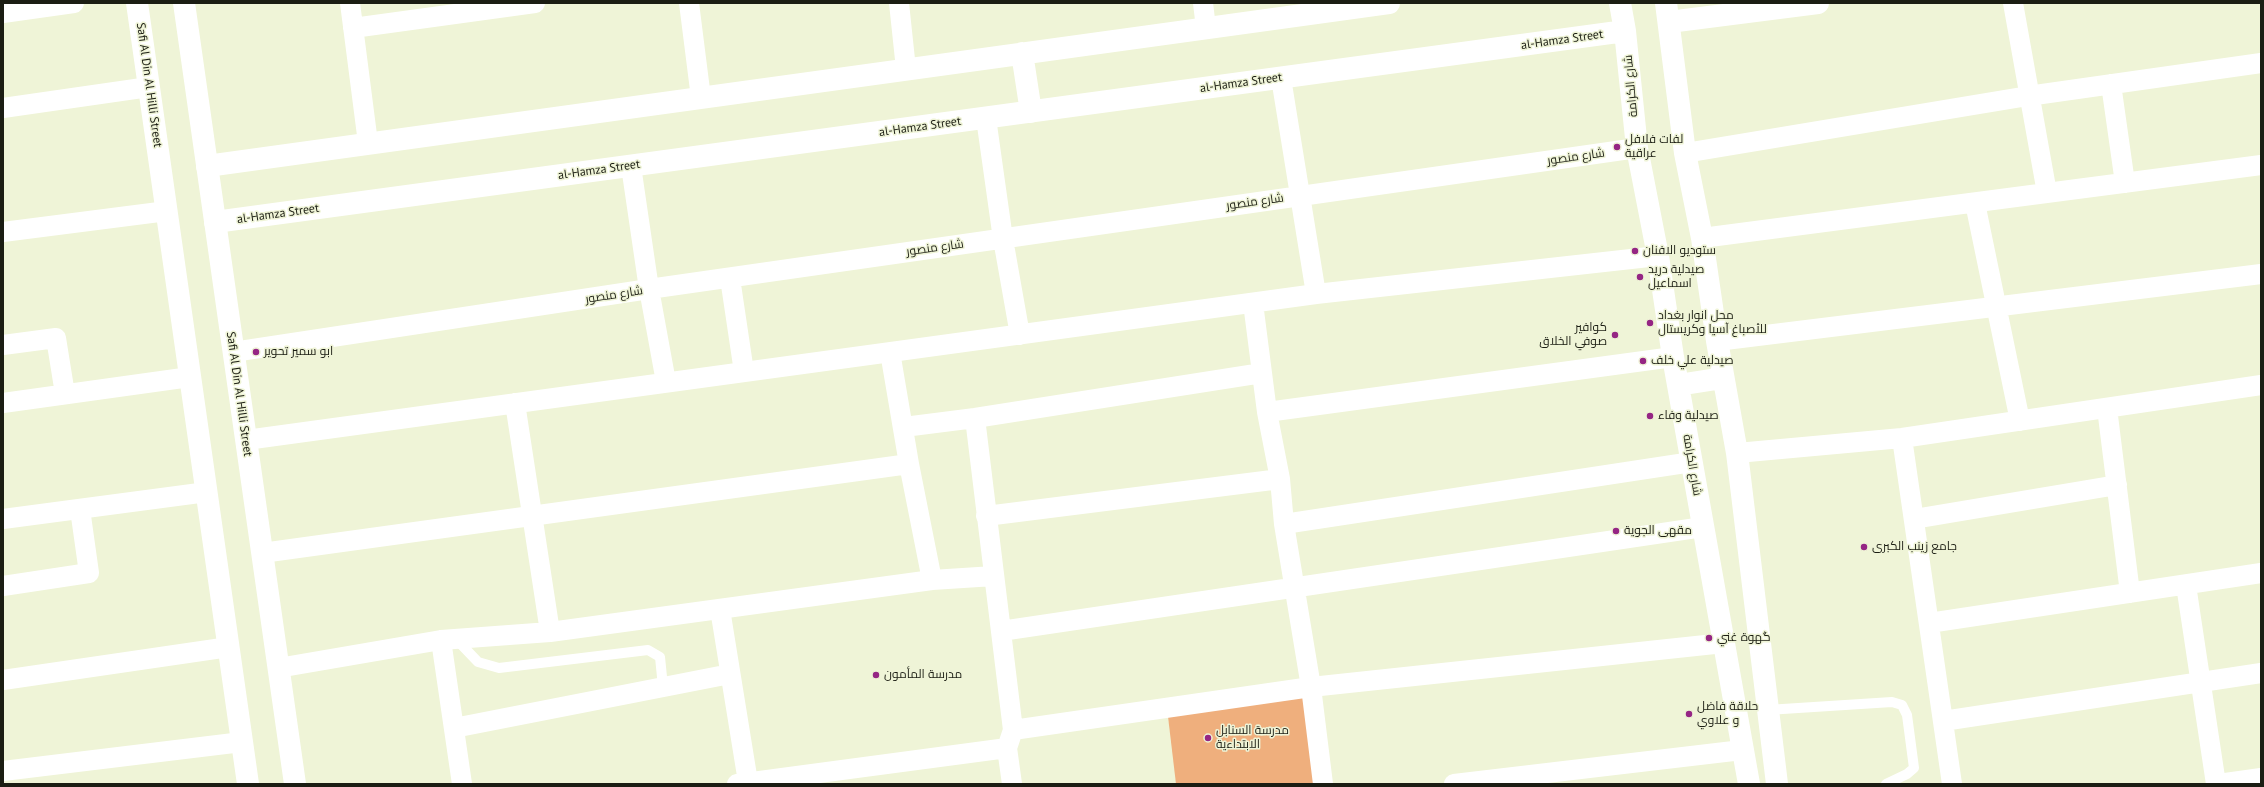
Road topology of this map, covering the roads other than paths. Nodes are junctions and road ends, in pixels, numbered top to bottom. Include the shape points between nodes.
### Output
1 (74, 3) edge
2 (137, 3) edge
3 (184, 3) edge
4 (350, 3) edge
5 (535, 3) edge
6 (689, 3) edge
7 (899, 3) edge
8 (1203, 3) edge
9 (1388, 3) edge
10 (1620, 3) edge
11 (1818, 3) edge
12 (2013, 3) edge
13 (3, 13) edge
14 (1667, 13) edge
15 (352, 28) junction
16 (1206, 28) junction
17 (1626, 31) junction
18 (1022, 53) junction
19 (2261, 63) edge
20 (906, 69) junction
21 (1281, 78) junction
22 (2110, 84) junction
23 (149, 87) junction
24 (2028, 96) junction
25 (701, 98) junction
26 (3, 108) edge
27 (1031, 112) junction
28 (986, 118) junction
29 (368, 143) junction
30 (1637, 148) junction
31 (1685, 153) junction
32 (2261, 165) edge
33 (207, 166) junction
34 (631, 166) junction
35 (2125, 183) junction
36 (2047, 194) junction
37 (1301, 196) junction
38 (1975, 203) junction
39 (167, 210) junction
40 (215, 222) junction
41 (3, 232) edge
42 (1702, 238) junction
43 (1003, 239) junction
44 (1658, 256) junction
45 (2261, 274) edge
46 (730, 278) junction
47 (649, 289) junction
48 (1316, 294) junction
49 (1253, 303) junction
50 (1996, 306) junction
51 (1020, 334) junction
52 (1717, 341) junction
53 (3, 345) edge
54 (233, 352) junction
55 (890, 352) junction
56 (1673, 357) junction
57 (744, 372) junction
58 (1262, 373) junction
59 (190, 377) junction
60 (1723, 378) junction
61 (666, 382) junction
62 (1678, 385) junction
63 (2261, 385) edge
64 (65, 394) junction
65 (3, 403) edge
66 (515, 403) junction
67 (2107, 408) junction
68 (1268, 412) junction
69 (974, 418) junction
70 (2020, 421) junction
71 (904, 427) junction
72 (1902, 438) junction
73 (246, 440) junction
74 (1737, 453) junction
75 (1692, 462) junction
76 (909, 464) junction
77 (1280, 479) junction
78 (2117, 485) junction
79 (206, 492) junction
80 (80, 509) junction
81 (531, 516) junction
82 (986, 516) junction
83 (3, 519) edge
84 (1914, 519) junction
85 (1284, 524) junction
86 (1703, 527) junction
87 (262, 553) junction
88 (2261, 573) edge
89 (994, 576) junction
90 (932, 580) junction
91 (2186, 584) junction
92 (3, 586) edge
93 (1294, 589) junction
94 (2130, 593) junction
95 (720, 609) junction
96 (1929, 623) junction
97 (1001, 630) junction
98 (550, 632) junction
99 (449, 640) junction
100 (1724, 643) junction
101 (229, 647) junction
102 (278, 668) junction
103 (2261, 673) edge
104 (730, 674) junction
105 (3, 680) edge
106 (2201, 682) junction
107 (663, 687) junction
108 (1311, 688) junction
109 (1767, 710) junction
110 (1943, 721) junction
111 (454, 728) junction
112 (1010, 739) junction
113 (242, 742) junction
114 (1742, 750) junction
115 (3, 771) edge
116 (2261, 778) edge
117 (804, 779) edge
118 (742, 783) edge
119 (248, 784) edge
120 (295, 784) edge
121 (462, 784) edge
122 (1012, 784) edge
123 (1323, 784) edge
124 (1454, 784) edge
125 (1749, 784) edge
126 (1777, 784) edge
127 (1886, 784) edge
128 (1952, 784) edge
129 (2217, 784) edge

1 - 13 street
2 - 23 street, Safi Al Din Al Hilli Street
3 - 33 street, Safi Al Din Al Hilli Street
4 - 15 street
5 - 15 street
6 - 25 street
7 - 20 street
8 - 16 street
9 - 16 street
10 - 17 street, شارع الكرامة
11 - 14 street
12 - 24 street
14 - 31 street
15 - 29 street
16 - 18 street
17 - 21 street, al-Hamza Street
17 - 30 street, شارع الكرامة
18 - 20 street
18 - 27 street
19 - 22 street
20 - 25 street
21 - 27 street, al-Hamza Street
21 - 37 street
22 - 24 street
22 - 35 street
23 - 26 street
23 - 39 street, Safi Al Din Al Hilli Street
24 - 31 street
24 - 36 street
25 - 29 street
27 - 28 street, al-Hamza Street
28 - 34 street, al-Hamza Street
28 - 43 street
29 - 33 street
30 - 37 street, شارع منصور
30 - 44 street, شارع الكرامة
31 - 42 street
32 - 35 street
33 - 40 street, Safi Al Din Al Hilli Street
34 - 40 street, al-Hamza Street
34 - 47 street
35 - 36 street
36 - 38 street
37 - 43 street, شارع منصور
37 - 48 street
38 - 42 street
38 - 50 street
39 - 41 street
39 - 59 street, Safi Al Din Al Hilli Street
40 - 54 street, Safi Al Din Al Hilli Street
42 - 52 street
43 - 46 street, شارع منصور
43 - 51 street
44 - 48 street
44 - 56 street, شارع الكرامة
45 - 50 street
46 - 47 street, شارع منصور
46 - 57 street
47 - 54 street, شارع منصور
47 - 61 street
48 - 49 street
49 - 51 street
49 - 58 street
50 - 52 street
50 - 70 street
51 - 55 street
52 - 60 street
53 - 64 street via 56,338
54 - 73 street, Safi Al Din Al Hilli Street
55 - 57 street
55 - 71 street
56 - 62 street, شارع الكرامة
56 - 68 street
57 - 61 street
58 - 68 street
58 - 69 street
59 - 64 street
59 - 79 street, Safi Al Din Al Hilli Street
60 - 62 street
60 - 74 street
61 - 66 street
62 - 75 street, شارع الكرامة
63 - 67 street
64 - 65 street
66 - 73 street
66 - 81 street
67 - 70 street
67 - 78 street
68 - 77 street
69 - 71 street
69 - 82 street
70 - 72 street
71 - 76 street
72 - 74 street
72 - 84 street
73 - 87 street, Safi Al Din Al Hilli Street
74 - 109 street
75 - 85 street
75 - 86 street, شارع الكرامة
76 - 81 street
76 - 90 street
77 - 82 street
77 - 85 street
78 - 84 street
78 - 94 street
79 - 80 street
79 - 101 street, Safi Al Din Al Hilli Street
80 - 83 street
80 - 92 street via 89,574
81 - 87 street
81 - 98 street
82 - 89 street
84 - 96 street
85 - 93 street
86 - 93 street
86 - 100 street, شارع الكرامة
87 - 102 street, Safi Al Din Al Hilli Street
88 - 91 street
89 - 90 street
89 - 97 street
90 - 95 street
91 - 94 street
91 - 106 street
93 - 97 street
93 - 108 street
94 - 96 street
95 - 98 street
95 - 104 street
96 - 110 street
97 - 112 street
98 - 99 street
99 - 102 street
99 - 107 lane via 478,662 499,668 648,650 660,657
99 - 111 street
100 - 108 street
100 - 114 street, شارع الكرامة
101 - 105 street
101 - 113 street, Safi Al Din Al Hilli Street
102 - 120 street, Safi Al Din Al Hilli Street
103 - 106 street
104 - 107 street
104 - 118 street
106 - 110 street
106 - 129 street
107 - 111 street
108 - 112 street
108 - 123 street
109 - 126 street
109 - 127 lane via 1892,702 1902,705 1907,715 1914,768
110 - 128 street
111 - 121 street
112 - 117 street
112 - 122 street
113 - 115 street
113 - 119 street, Safi Al Din Al Hilli Street
114 - 124 street
114 - 125 street, شارع الكرامة
116 - 129 street
117 - 118 street

